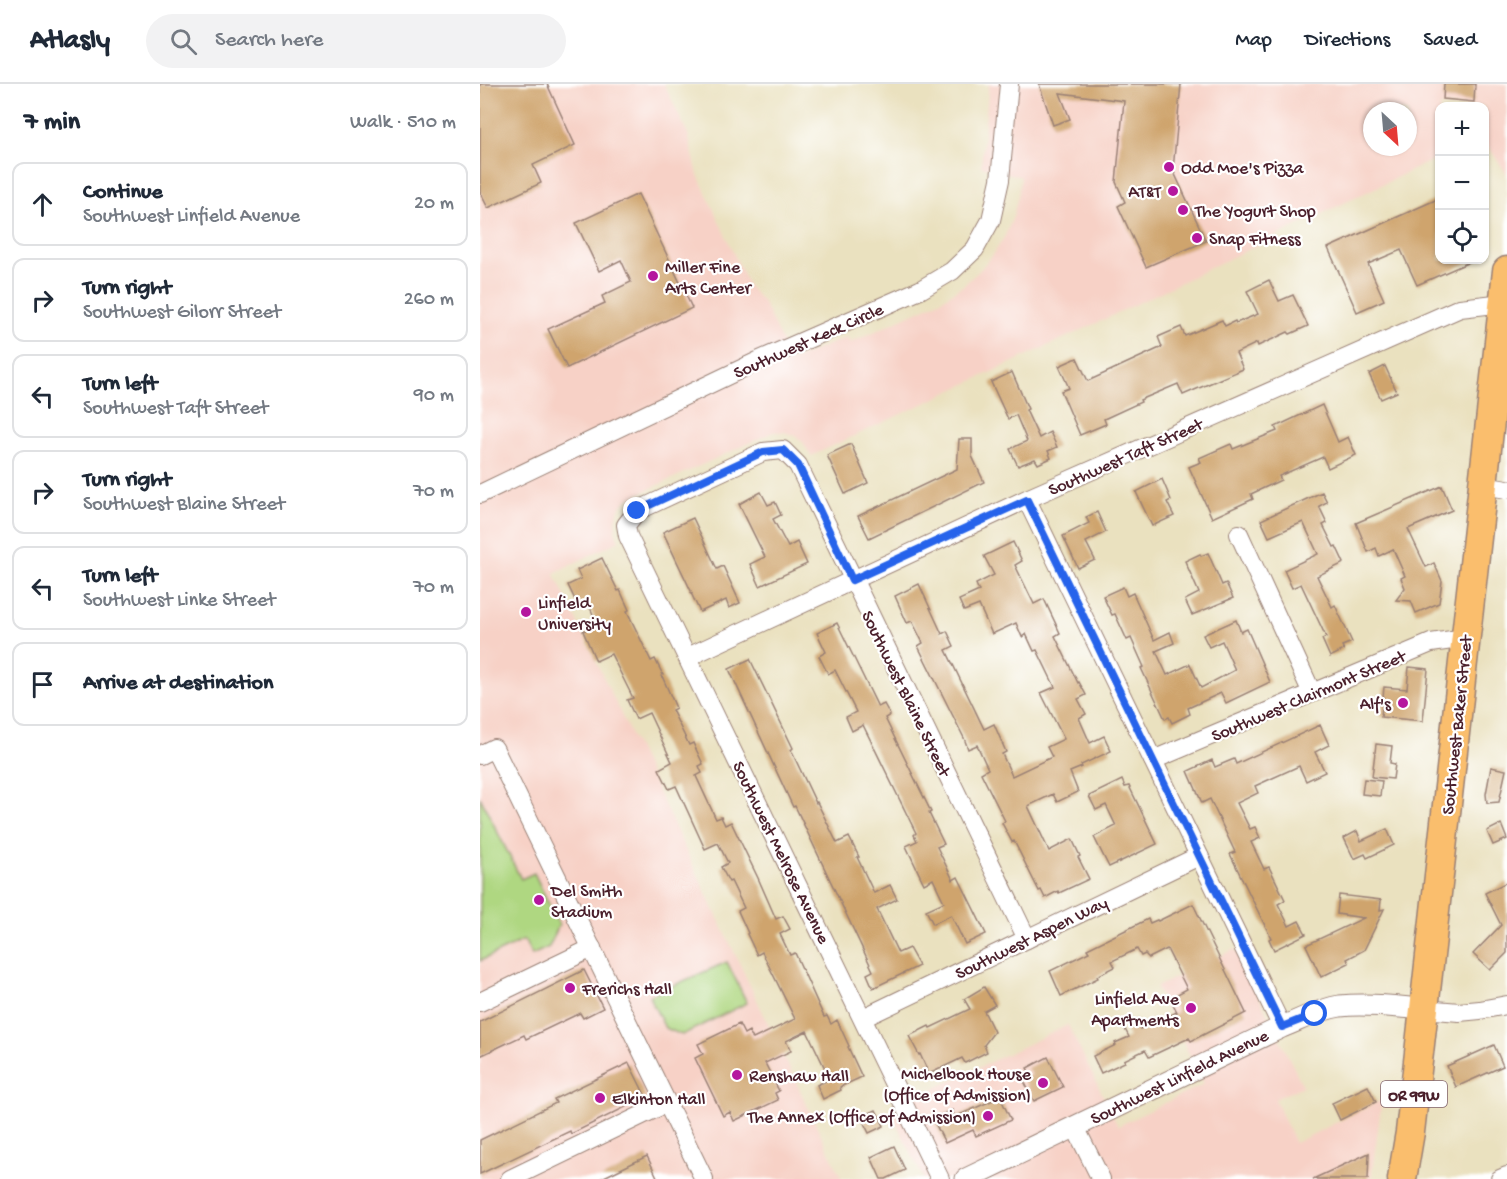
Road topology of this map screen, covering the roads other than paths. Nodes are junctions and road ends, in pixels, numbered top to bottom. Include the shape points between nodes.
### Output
1 (1009, 84) edge
2 (1507, 271) edge
3 (1504, 303) junction
4 (1495, 487) edge
5 (480, 494) edge
6 (1027, 500) junction
7 (626, 525) joint
8 (1239, 534) dead end
9 (852, 580) junction
10 (1466, 638) junction
11 (688, 657) junction
12 (1312, 693) junction
13 (487, 751) edge
14 (1153, 760) junction
15 (1199, 856) junction
16 (1026, 939) junction
17 (592, 948) junction
18 (480, 1002) edge
19 (1507, 1005) edge
20 (1424, 1009) junction
21 (863, 1018) junction
22 (1282, 1027) junction
23 (667, 1103) junction
24 (1075, 1127) junction
25 (1507, 1176) edge
26 (510, 1179) edge
27 (704, 1179) edge
28 (940, 1179) edge
29 (966, 1179) edge
30 (1101, 1179) edge
31 (1402, 1179) edge
32 (1500, 1179) edge

1 - 5 street, Southwest Keck Circle via 1000,180 991,220 975,249 952,271 920,290 760,360
2 - 3 highway, Southwest Baker Street / OR 99W
3 - 4 highway, Southwest Baker Street / OR 99W
3 - 6 street, Southwest Taft Street via 1460,308
4 - 10 highway, Southwest Baker Street / OR 99W
6 - 9 street, Southwest Taft Street
6 - 14 street
7 - 9 street, Southwest Blaine Street via 637,511 763,452 783,450 798,465
7 - 11 street, Southwest Melrose Avenue
8 - 12 street
9 - 11 street, Southwest Taft Street
9 - 16 street, Southwest Blaine Street
10 - 12 street, Southwest Clairmont Street via 1431,643
10 - 20 highway, Southwest Baker Street / OR 99W
11 - 21 street, Southwest Melrose Avenue
12 - 14 street, Southwest Clairmont Street
13 - 17 street
14 - 15 street
15 - 16 street, Southwest Aspen Way
15 - 22 street
16 - 21 street, Southwest Aspen Way
17 - 18 street
17 - 23 street
19 - 20 street, Southwest Linfield Avenue via 1459,1012
20 - 22 street, Southwest Linfield Avenue via 1337,1007
20 - 31 highway, Southwest Baker Street / OR 99W
21 - 28 street, Southwest Melrose Avenue
22 - 24 street, Southwest Linfield Avenue
23 - 26 street
23 - 27 street
24 - 29 street, Southwest Linfield Avenue
24 - 30 street
25 - 32 street

